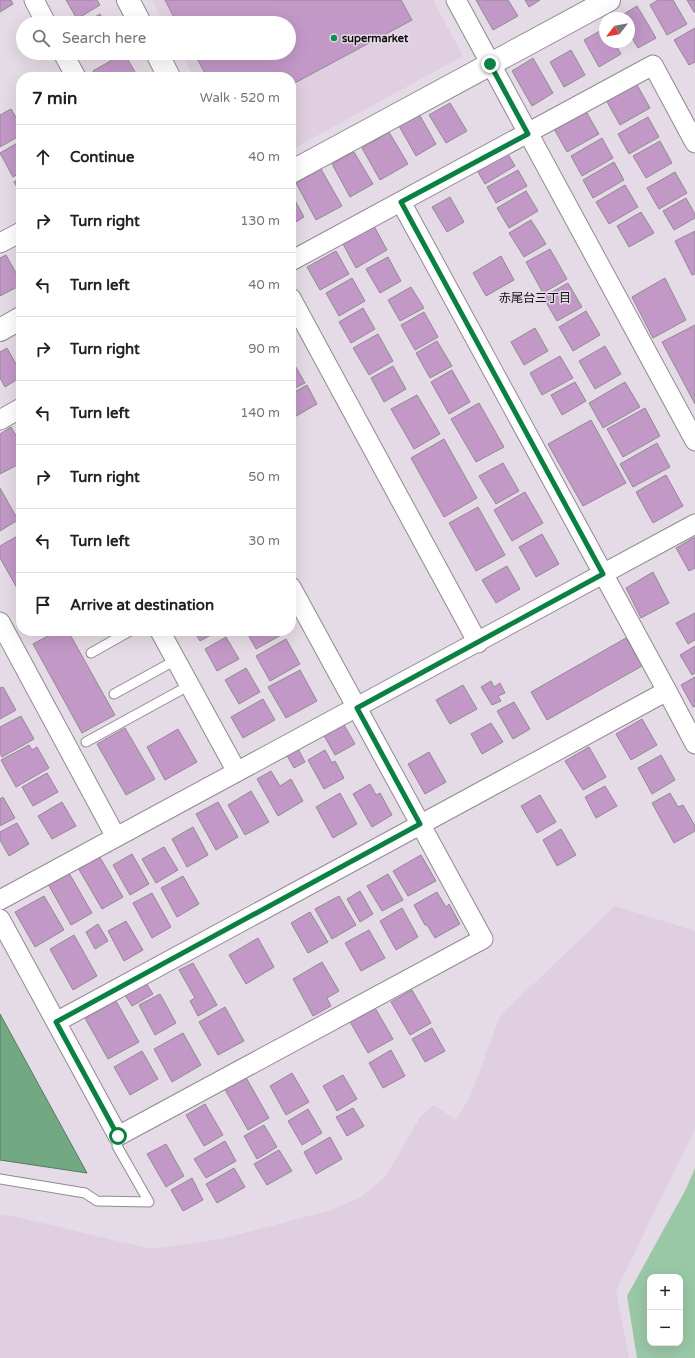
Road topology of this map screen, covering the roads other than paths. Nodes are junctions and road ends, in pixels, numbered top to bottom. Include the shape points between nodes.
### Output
1 (34, 0) edge
2 (128, 0) edge
3 (456, 0) edge
4 (609, 0) edge
5 (42, 16) edge
6 (136, 16) edge
7 (67, 60) edge
8 (160, 60) edge
9 (490, 64) junction
10 (73, 72) edge
11 (166, 72) edge
12 (528, 134) junction
13 (695, 143) edge
14 (296, 169) edge
15 (401, 202) junction
16 (296, 258) edge
17 (296, 307) edge
18 (16, 321) edge
19 (0, 330) edge
20 (16, 411) edge
21 (0, 420) edge
22 (695, 442) edge
23 (695, 524) edge
24 (603, 574) junction
25 (296, 596) edge
26 (0, 622) edge
27 (121, 636) edge
28 (163, 636) edge
29 (478, 642) junction
30 (91, 653) dead end
31 (176, 660) junction
32 (190, 685) junction
33 (667, 691) junction
34 (114, 694) dead end
35 (357, 708) junction
36 (86, 742) dead end
37 (695, 744) edge
38 (237, 772) junction
39 (420, 824) junction
40 (116, 837) junction
41 (0, 900) edge
42 (0, 919) edge
43 (56, 1022) junction
44 (118, 1136) junction
45 (0, 1179) edge

1 - 5 street
2 - 6 street
3 - 9 street
4 - 9 street
7 - 10 street
8 - 11 street
9 - 12 street
9 - 14 street
12 - 13 street via 653,65
12 - 15 street
12 - 22 street
15 - 16 street
15 - 24 street
17 - 29 street
18 - 19 street
20 - 21 street
23 - 24 street
24 - 29 street
24 - 33 street
25 - 35 street
26 - 40 street
27 - 30 lane
28 - 31 street
29 - 35 street
31 - 32 street
31 - 34 lane
32 - 36 lane
32 - 38 street
33 - 37 street
33 - 39 street
35 - 38 street
35 - 39 street
38 - 40 street
39 - 43 street
39 - 44 street via 483,939
40 - 41 street
42 - 43 street
43 - 44 street
44 - 45 lane via 117,1146 148,1202 98,1201 85,1193

